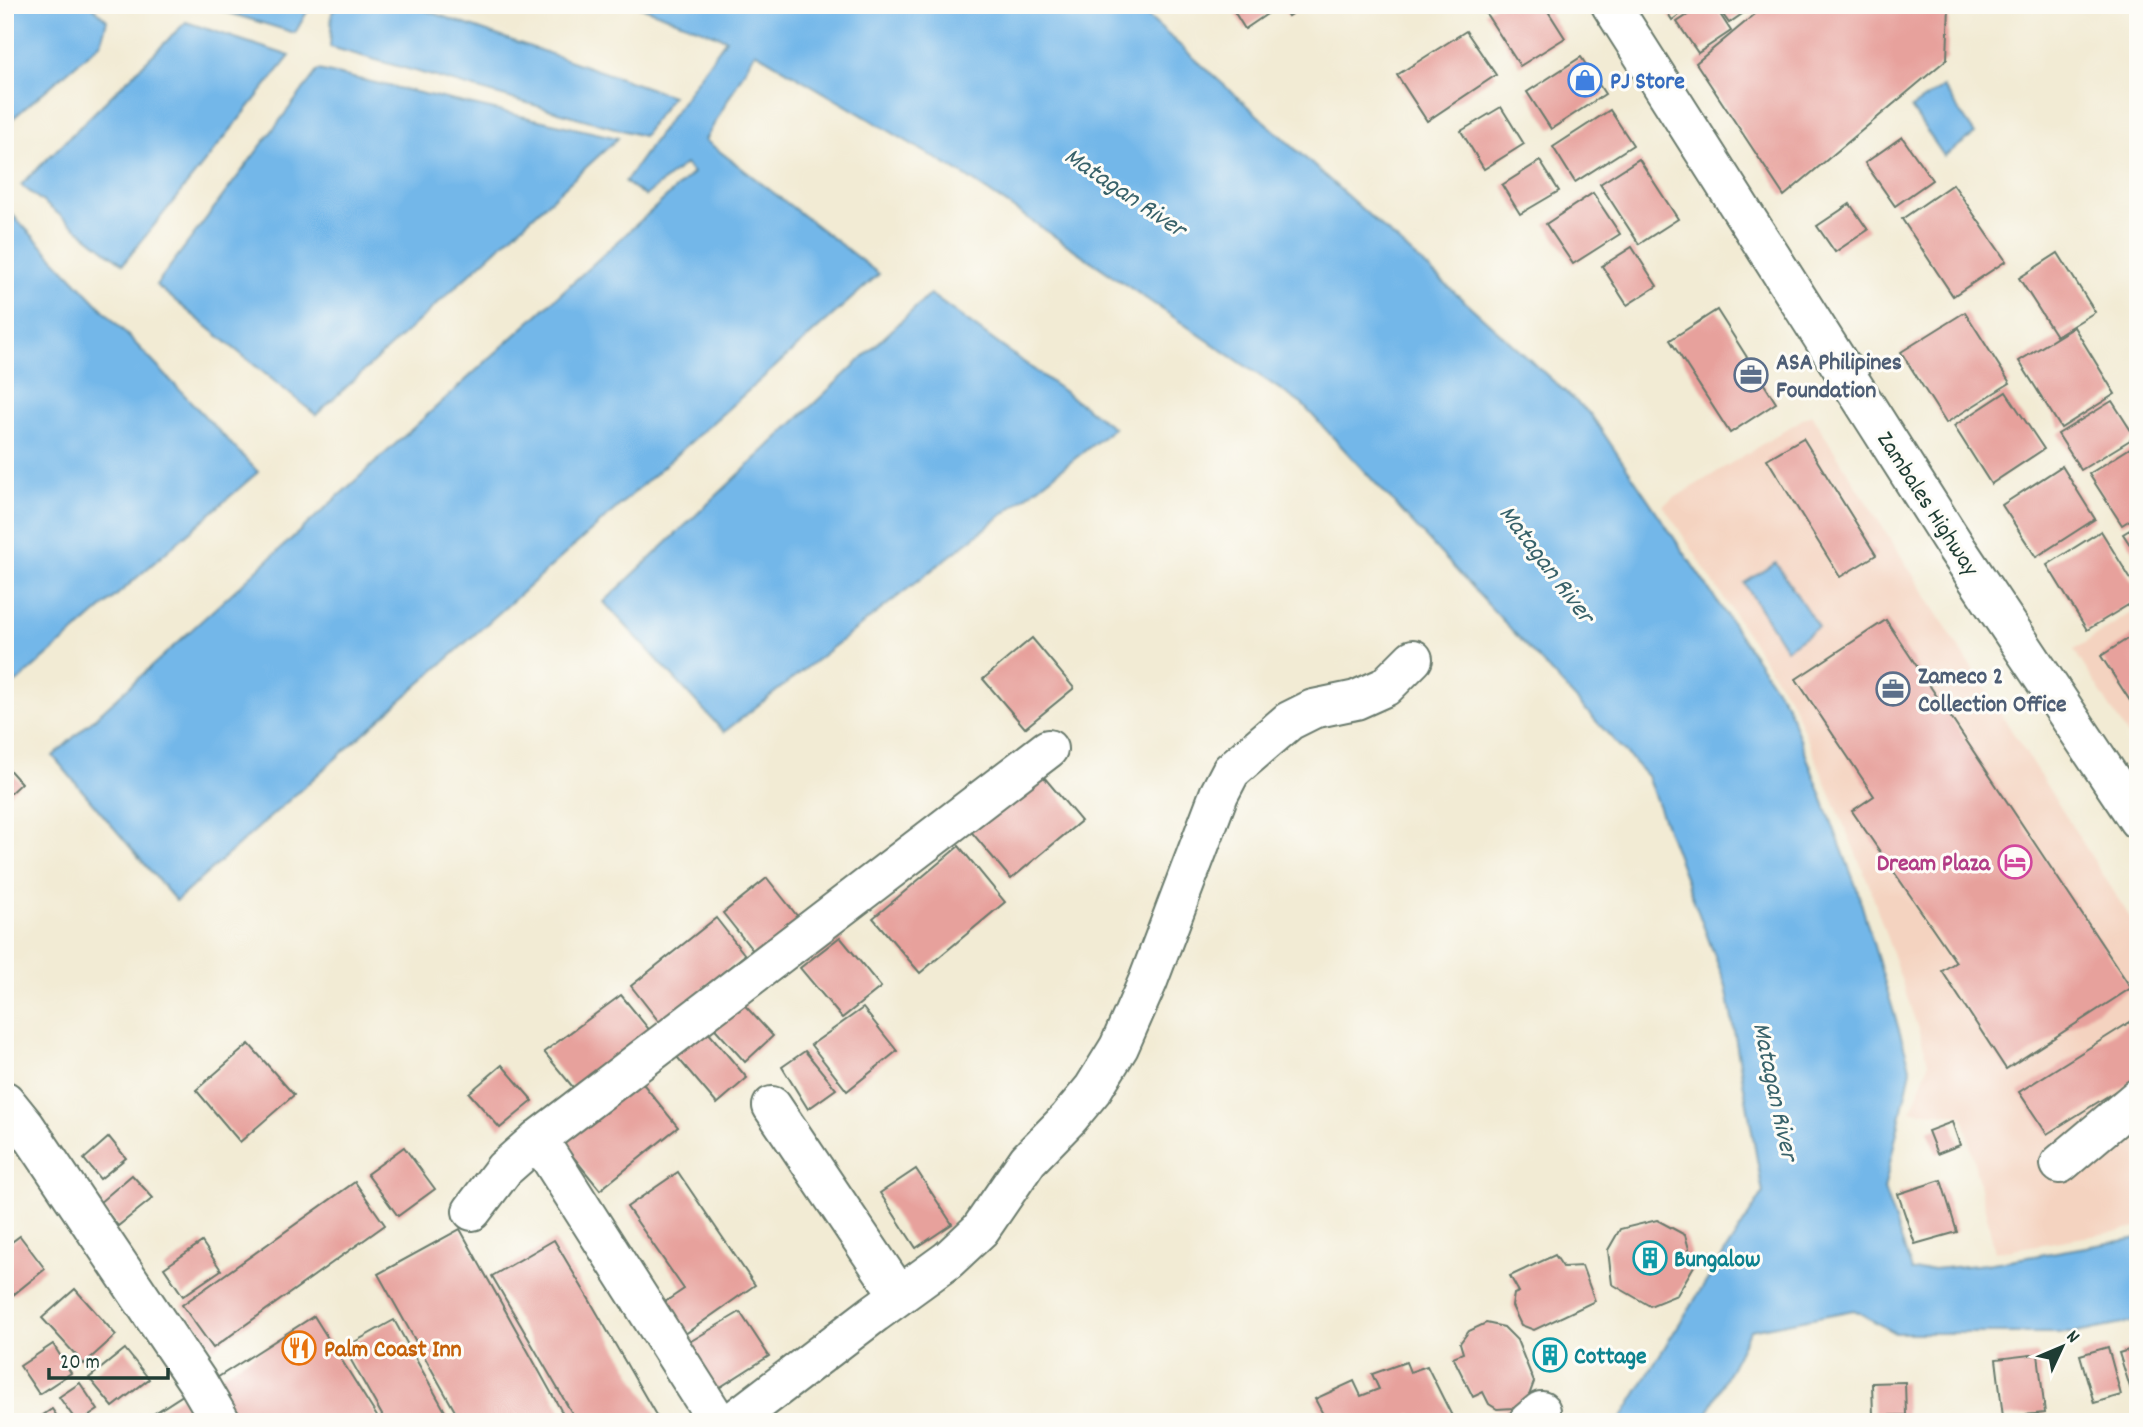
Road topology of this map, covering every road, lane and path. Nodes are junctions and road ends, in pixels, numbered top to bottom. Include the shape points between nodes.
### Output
1 (1611, 5) edge
2 (1413, 659) dead end
3 (1048, 749) dead end
4 (2138, 820) edge
5 (2138, 1098) edge
6 (5, 1101) edge
7 (772, 1106) dead end
8 (538, 1139) junction
9 (2060, 1164) dead end
10 (472, 1211) dead end
11 (899, 1295) junction
12 (221, 1422) edge
13 (718, 1422) edge
14 (732, 1422) edge

1 - 4 street, Zambales Highway via 1956,549
2 - 11 street via 1385,687 1289,721 1231,771 1119,1047 1093,1088 1028,1160 980,1230
3 - 8 street
5 - 9 street
6 - 12 street
7 - 11 street
8 - 10 street via 504,1169
8 - 13 street
11 - 14 street

